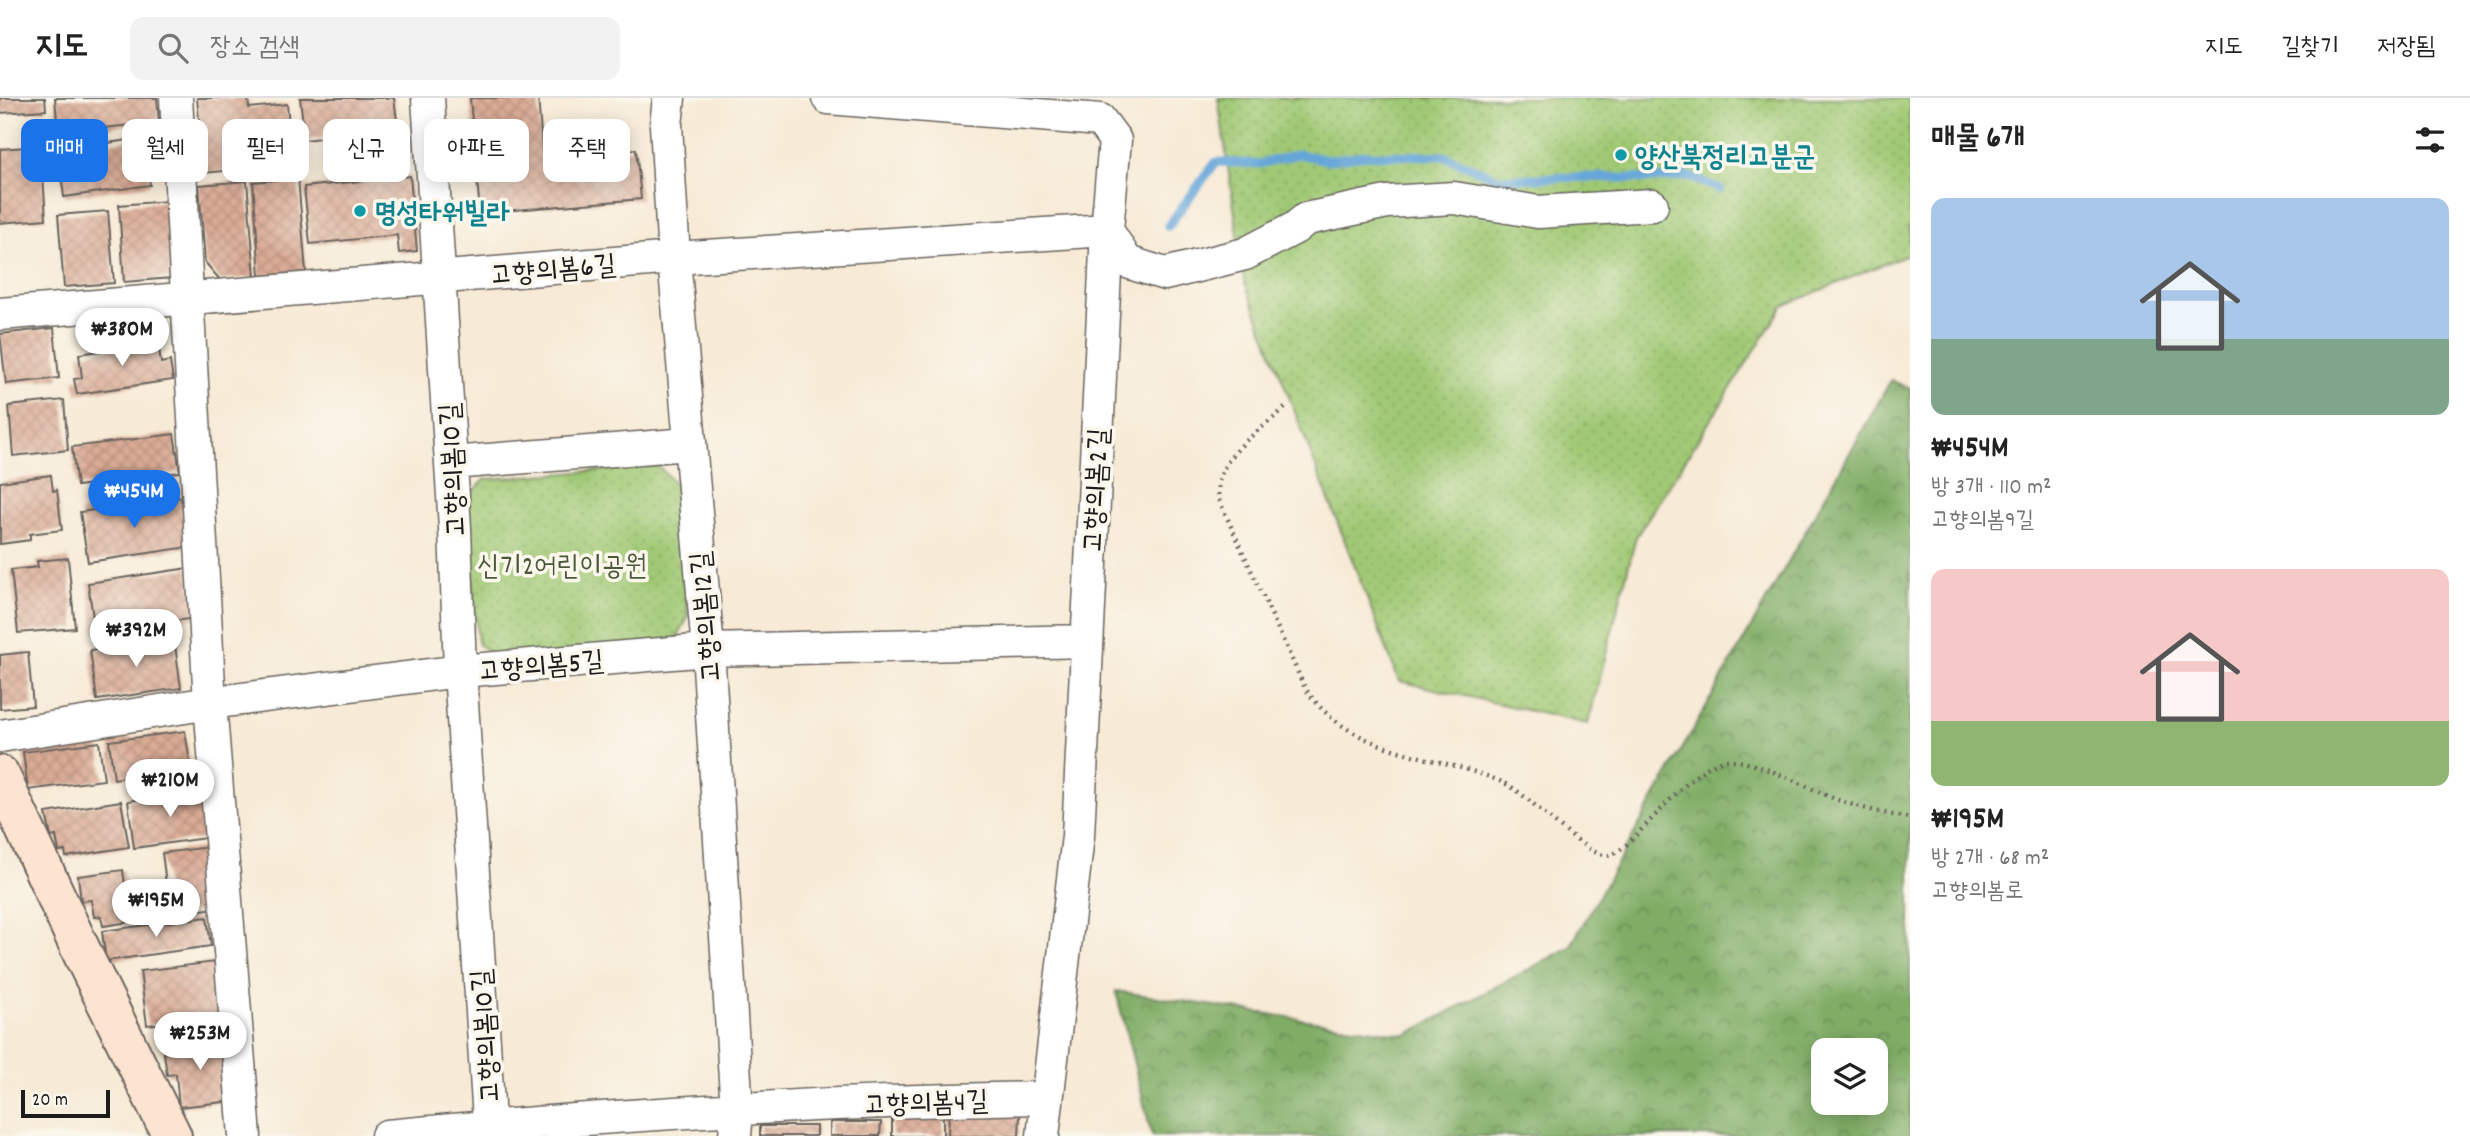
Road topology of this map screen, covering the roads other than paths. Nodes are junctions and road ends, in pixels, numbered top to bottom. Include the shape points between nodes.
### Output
1 (176, 98) edge
2 (428, 98) edge
3 (669, 98) edge
4 (828, 98) edge
5 (1652, 205) dead end
6 (1107, 230) junction
7 (674, 258) junction
8 (439, 277) junction
9 (188, 297) junction
10 (0, 314) edge
11 (689, 444) junction
12 (451, 463) junction
13 (1087, 642) junction
14 (708, 650) junction
15 (460, 671) junction
16 (210, 703) junction
17 (0, 736) edge
18 (0, 775) edge
19 (1047, 1098) junction
20 (736, 1123) edge
21 (490, 1131) edge
22 (172, 1136) edge
23 (245, 1136) edge
24 (387, 1136) edge
25 (1043, 1136) edge

1 - 9 street
2 - 8 street, 고향의봄10길
3 - 7 street, 고향의봄12길 via 666,125
4 - 6 street, 고향의봄2길 via 1100,120 1115,140
5 - 6 street via 1538,212 1454,198 1387,202 1306,219 1245,254 1165,274 1128,262
6 - 7 street, 고향의봄6길
6 - 13 street, 고향의봄2길
7 - 8 street, 고향의봄6길
7 - 11 street, 고향의봄12길
8 - 9 street, 고향의봄6길
8 - 12 street, 고향의봄10길
9 - 10 street, 고향의봄6길
9 - 16 street
11 - 12 street
11 - 14 street, 고향의봄12길
12 - 15 street, 고향의봄10길
13 - 14 street, 고향의봄5길
13 - 19 street, 고향의봄2길 via 1078,836
14 - 15 street, 고향의봄5길
14 - 20 street, 고향의봄12길
15 - 16 street, 고향의봄5길
15 - 21 street, 고향의봄10길
16 - 17 street, 고향의봄5길
16 - 23 street
18 - 22 street
19 - 20 street, 고향의봄4길 via 936,1100
19 - 25 street, 고향의봄2길
20 - 21 street, 고향의봄4길
21 - 24 street, 고향의봄4길

